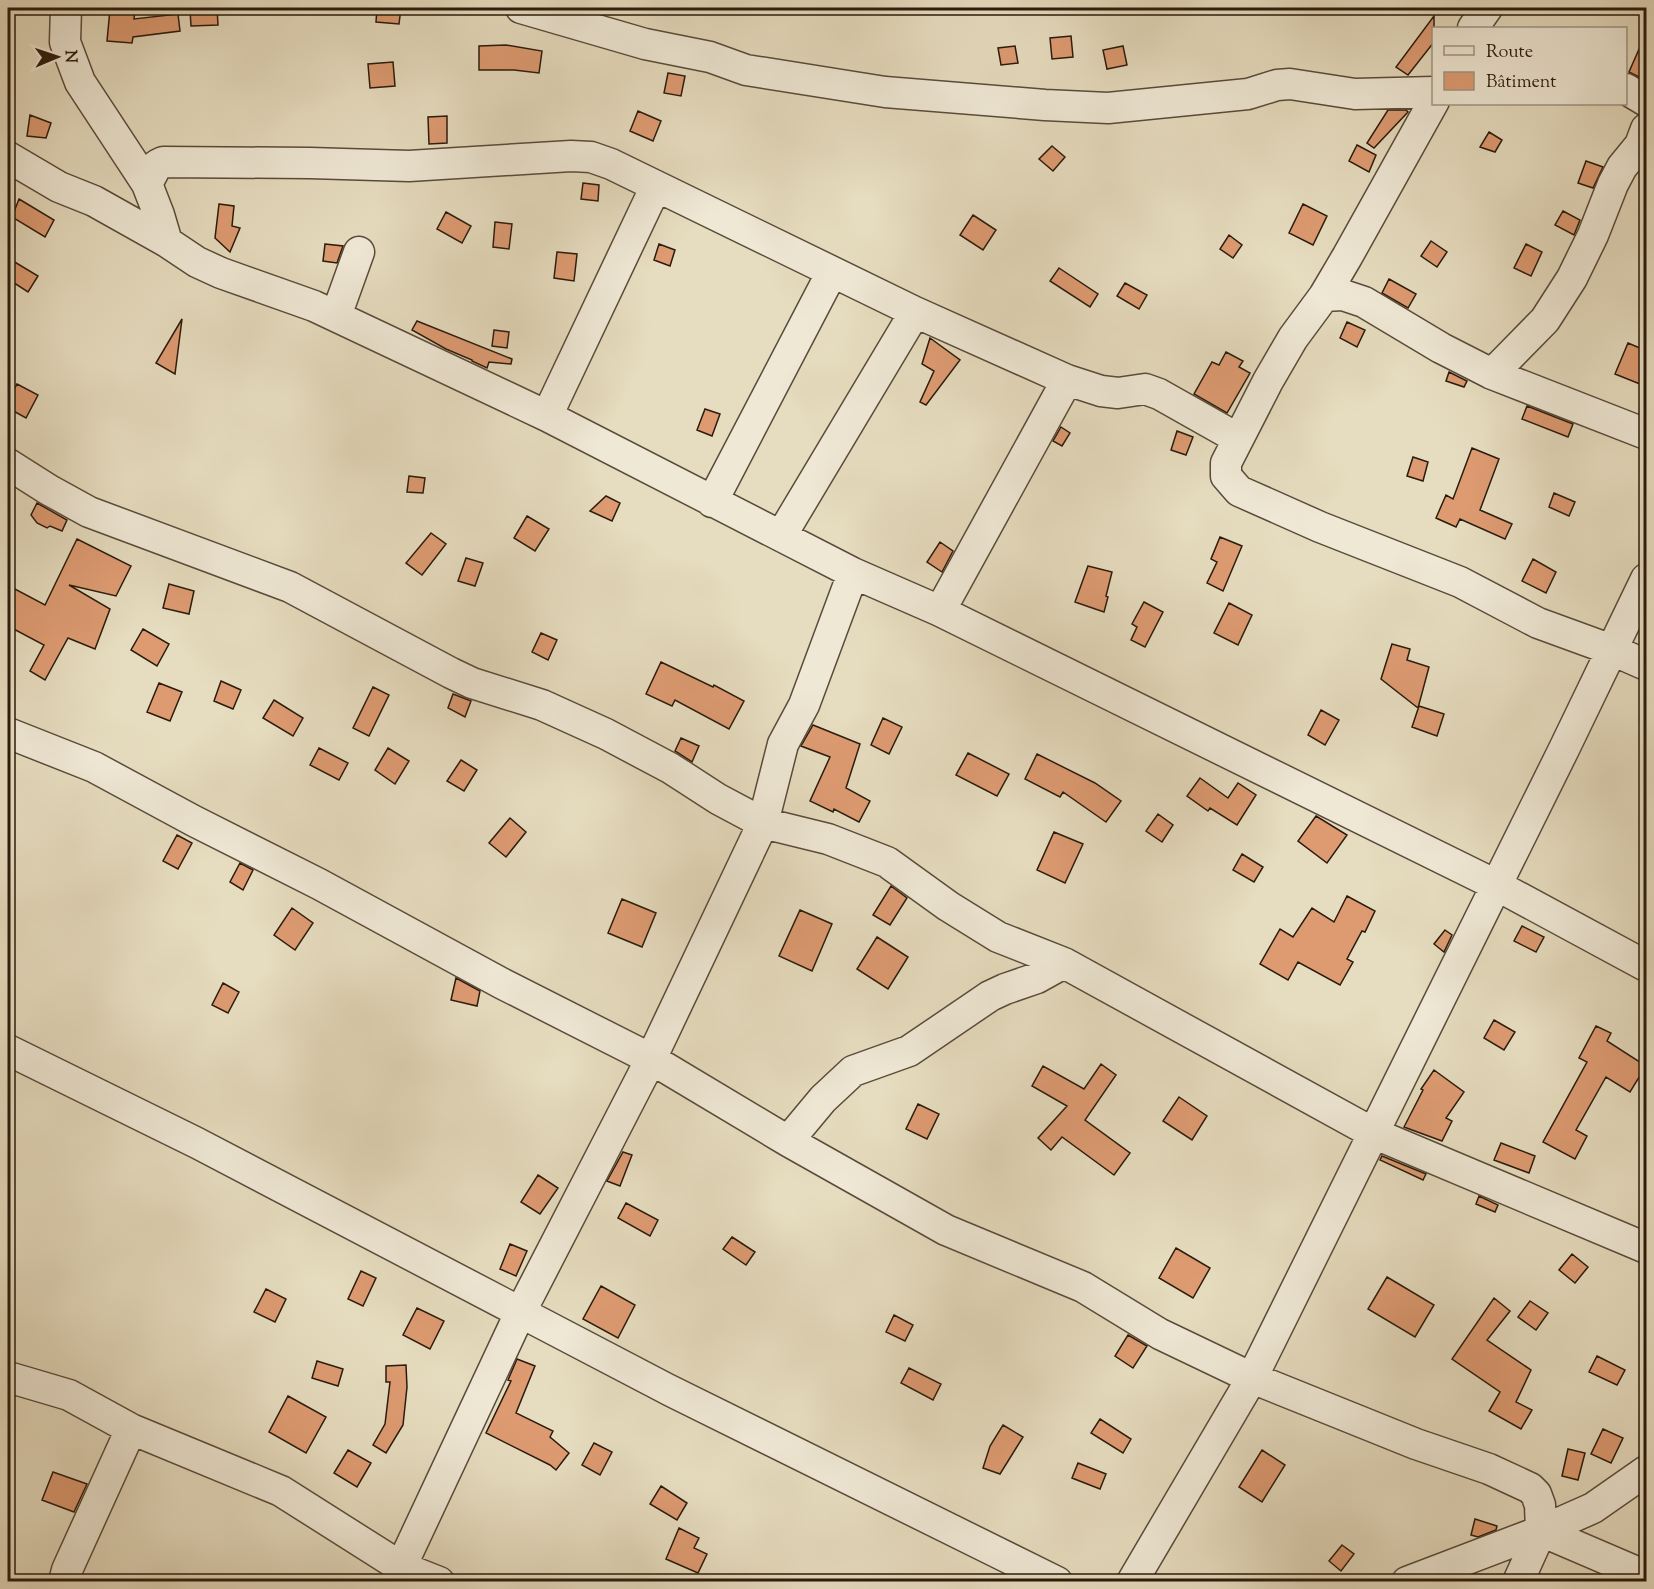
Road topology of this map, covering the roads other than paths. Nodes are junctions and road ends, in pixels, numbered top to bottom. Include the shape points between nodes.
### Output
1 (66, 8) edge
2 (521, 8) edge
3 (1487, 8) edge
4 (1474, 27) edge
5 (1627, 90) edge
6 (1432, 92) edge
7 (1647, 101) edge
8 (1432, 105) edge
9 (1642, 146) edge
10 (8, 157) edge
11 (147, 184) junction
12 (656, 186) junction
13 (167, 242) junction
14 (359, 252) dead end
15 (832, 272) junction
16 (1324, 296) junction
17 (915, 312) junction
18 (336, 316) junction
19 (1492, 374) junction
20 (1067, 380) junction
21 (547, 416) junction
22 (1647, 434) edge
23 (1237, 438) junction
24 (8, 464) edge
25 (712, 502) junction
26 (781, 536) junction
27 (852, 573) junction
28 (1647, 579) edge
29 (940, 611) junction
30 (1612, 650) junction
31 (1647, 665) edge
32 (8, 733) edge
33 (763, 823) junction
34 (1496, 885) junction
35 (1064, 963) junction
36 (1647, 966) edge
37 (8, 1050) edge
38 (651, 1059) junction
39 (1373, 1133) junction
40 (788, 1141) junction
41 (1647, 1248) edge
42 (520, 1313) junction
43 (8, 1377) edge
44 (1252, 1378) junction
45 (131, 1429) junction
46 (1647, 1471) edge
47 (1547, 1520) junction
48 (401, 1567) junction
49 (1647, 1576) edge
50 (64, 1581) edge
51 (439, 1581) edge
52 (1057, 1581) edge
53 (1132, 1581) edge
54 (1407, 1581) edge
55 (1518, 1581) edge

1 - 11 street via 65,42 80,82
2 - 6 street via 747,69 885,92 1108,108 1248,94 1290,84 1355,94
3 - 4 street
5 - 7 street
8 - 16 street
9 - 19 street via 1613,184 1572,278 1545,320
10 - 13 street
11 - 12 street via 157,165 163,162 409,166 571,156 611,164
11 - 13 street
12 - 15 street
12 - 21 street
13 - 18 street via 221,273
14 - 18 street
15 - 17 street
15 - 25 street
16 - 19 street via 1343,295 1364,302
16 - 23 street via 1293,338
17 - 20 street
17 - 26 street
18 - 21 street
19 - 22 street
20 - 23 street via 1118,393 1145,389
20 - 29 street
21 - 25 street
23 - 30 street via 1226,463 1226,476 1239,491 1460,582 1538,623
24 - 33 street via 89,512 290,587 451,674 542,705 606,734
25 - 26 street
26 - 27 street
27 - 29 street
27 - 33 street via 804,705 783,744
28 - 30 street
29 - 34 street
30 - 31 street
30 - 34 street
32 - 38 street via 94,767
33 - 35 street via 828,838 887,862 998,937
33 - 38 street
34 - 36 street
34 - 39 street
35 - 39 street
35 - 40 street via 990,996 909,1051 852,1071
37 - 42 street via 197,1143
38 - 40 street
38 - 42 street
39 - 41 street
39 - 44 street
40 - 44 street via 945,1230 1083,1287 1160,1334
42 - 48 street
42 - 52 street
43 - 45 street via 69,1395
44 - 47 street via 1416,1444 1489,1468 1530,1488
44 - 53 street
45 - 48 street via 281,1491
45 - 50 street
46 - 47 street via 1593,1508
47 - 49 street
47 - 54 street
47 - 55 street
48 - 51 street

